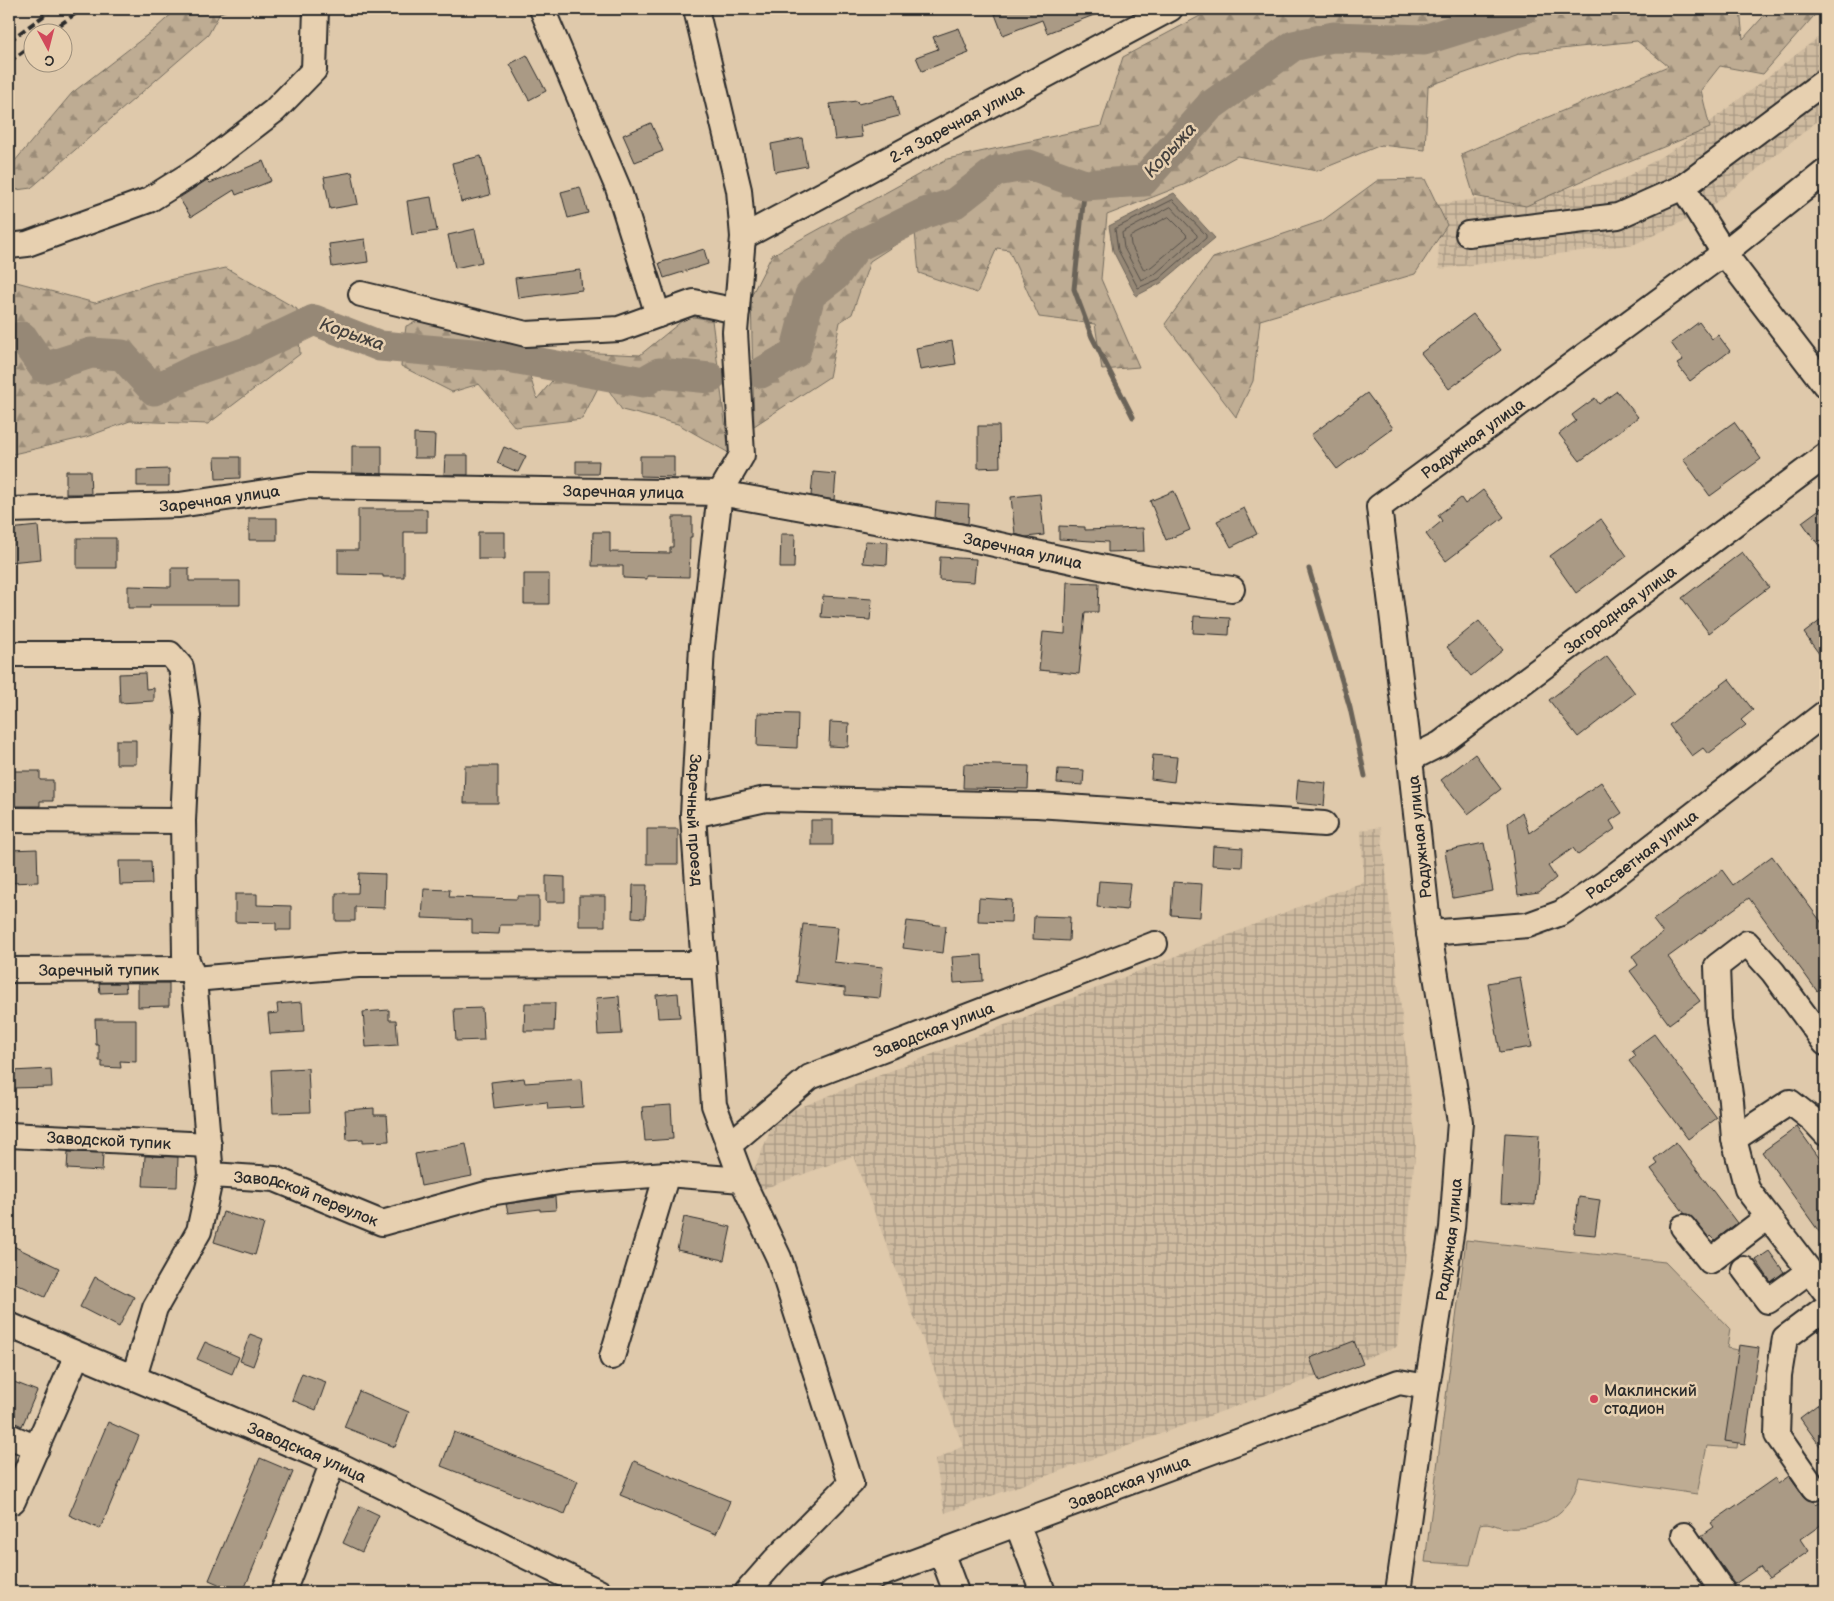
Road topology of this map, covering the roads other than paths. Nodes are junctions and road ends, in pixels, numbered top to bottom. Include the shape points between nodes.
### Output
1 (316, 9) edge
2 (542, 9) edge
3 (696, 9) edge
4 (1170, 9) edge
5 (1825, 81) edge
6 (1825, 172) edge
7 (1683, 187) junction
8 (1468, 234) dead end
9 (743, 236) junction
10 (9, 246) edge
11 (1724, 253) junction
12 (361, 294) dead end
13 (737, 310) junction
14 (658, 315) junction
15 (1825, 385) edge
16 (1825, 456) edge
17 (720, 493) junction
18 (9, 510) edge
19 (1232, 590) dead end
20 (9, 654) edge
21 (1825, 713) edge
22 (1410, 759) junction
23 (694, 815) junction
24 (9, 820) edge
25 (183, 821) junction
26 (1324, 824) dead end
27 (1430, 933) junction
28 (1155, 944) dead end
29 (704, 964) junction
30 (9, 970) edge
31 (192, 974) junction
32 (1825, 1043) edge
33 (1825, 1133) edge
34 (9, 1135) edge
35 (1734, 1139) junction
36 (209, 1144) junction
37 (729, 1145) junction
38 (667, 1174) junction
39 (211, 1175) junction
40 (742, 1180) junction
41 (1768, 1216) junction
42 (1683, 1227) dead end
43 (1744, 1269) dead end
44 (1809, 1271) junction
45 (1825, 1292) edge
46 (1825, 1308) edge
47 (9, 1326) edge
48 (77, 1355) junction
49 (612, 1357) dead end
50 (134, 1377) junction
51 (1427, 1387) junction
52 (9, 1436) edge
53 (37, 1448) junction
54 (333, 1462) junction
55 (1814, 1488) dead end
56 (13, 1501) dead end
57 (1017, 1524) junction
58 (1684, 1535) dead end
59 (941, 1552) junction
60 (571, 1586) edge
61 (283, 1592) edge
62 (599, 1592) edge
63 (747, 1592) edge
64 (833, 1592) edge
65 (956, 1592) edge
66 (1043, 1592) edge
67 (1398, 1592) edge
68 (1722, 1592) edge

1 - 10 street via 314,70 274,111 230,145 149,200 27,244
2 - 14 street via 618,188
3 - 9 street via 739,190
4 - 9 street, 2-я Заречная улица
5 - 7 street
6 - 11 street
7 - 8 street via 1618,216
7 - 11 street
9 - 13 street
11 - 15 street
11 - 22 street, Радужная улица via 1378,507
12 - 14 street via 526,334 619,329
13 - 14 street via 694,302
13 - 17 street via 735,332 742,456
16 - 22 street, Загородная улица via 1440,744
17 - 18 street, Заречная улица via 306,486 179,505
17 - 19 street, Заречная улица via 958,536 1146,577
17 - 23 street, Заречный проезд via 702,646
20 - 25 street, Заводской переулок via 170,654 181,668 188,716
21 - 27 street, Рассветная улица via 1605,884 1561,913 1528,925
22 - 27 street, Радужная улица
23 - 26 street via 766,799 1038,805
23 - 29 street, Заречный проезд
24 - 25 street
25 - 31 street, Заводской переулок via 185,955
27 - 51 street, Радужная улица via 1460,1122 1452,1228
28 - 37 street, Заводская улица via 810,1077
29 - 31 street, Заречный тупик via 358,965
29 - 37 street, Заречный проезд via 714,1105
30 - 31 street, Заречный тупик
31 - 36 street, Заводской переулок
32 - 35 street via 1773,972 1747,943 1717,966 1719,1022 1732,1101
33 - 35 street via 1790,1102
34 - 36 street, Заводской тупик
35 - 41 street via 1747,1189
36 - 39 street, Заводской переулок
37 - 40 street, Заречный проезд
38 - 39 street, Заводской переулок via 566,1181 490,1193 382,1223 275,1178
38 - 40 street, Заводской переулок
38 - 49 street
39 - 50 street via 199,1231 155,1308
40 - 63 street, Заречный проезд via 779,1258 851,1482
41 - 42 street via 1710,1261
41 - 44 street
43 - 44 street via 1768,1300
44 - 45 street
46 - 55 street via 1785,1338 1779,1375 1777,1435
47 - 48 street, Заводская улица
48 - 50 street, Заводская улица
48 - 53 street
50 - 54 street, Заводская улица
51 - 57 street, Заводская улица via 1399,1382
51 - 67 street, Радужная улица
52 - 53 street
53 - 56 street
54 - 60 street, Заводская улица
54 - 61 street
57 - 59 street, Заводская улица
57 - 66 street
58 - 68 street
59 - 64 street, Заводская улица
59 - 65 street
60 - 62 street, Заводская улица

